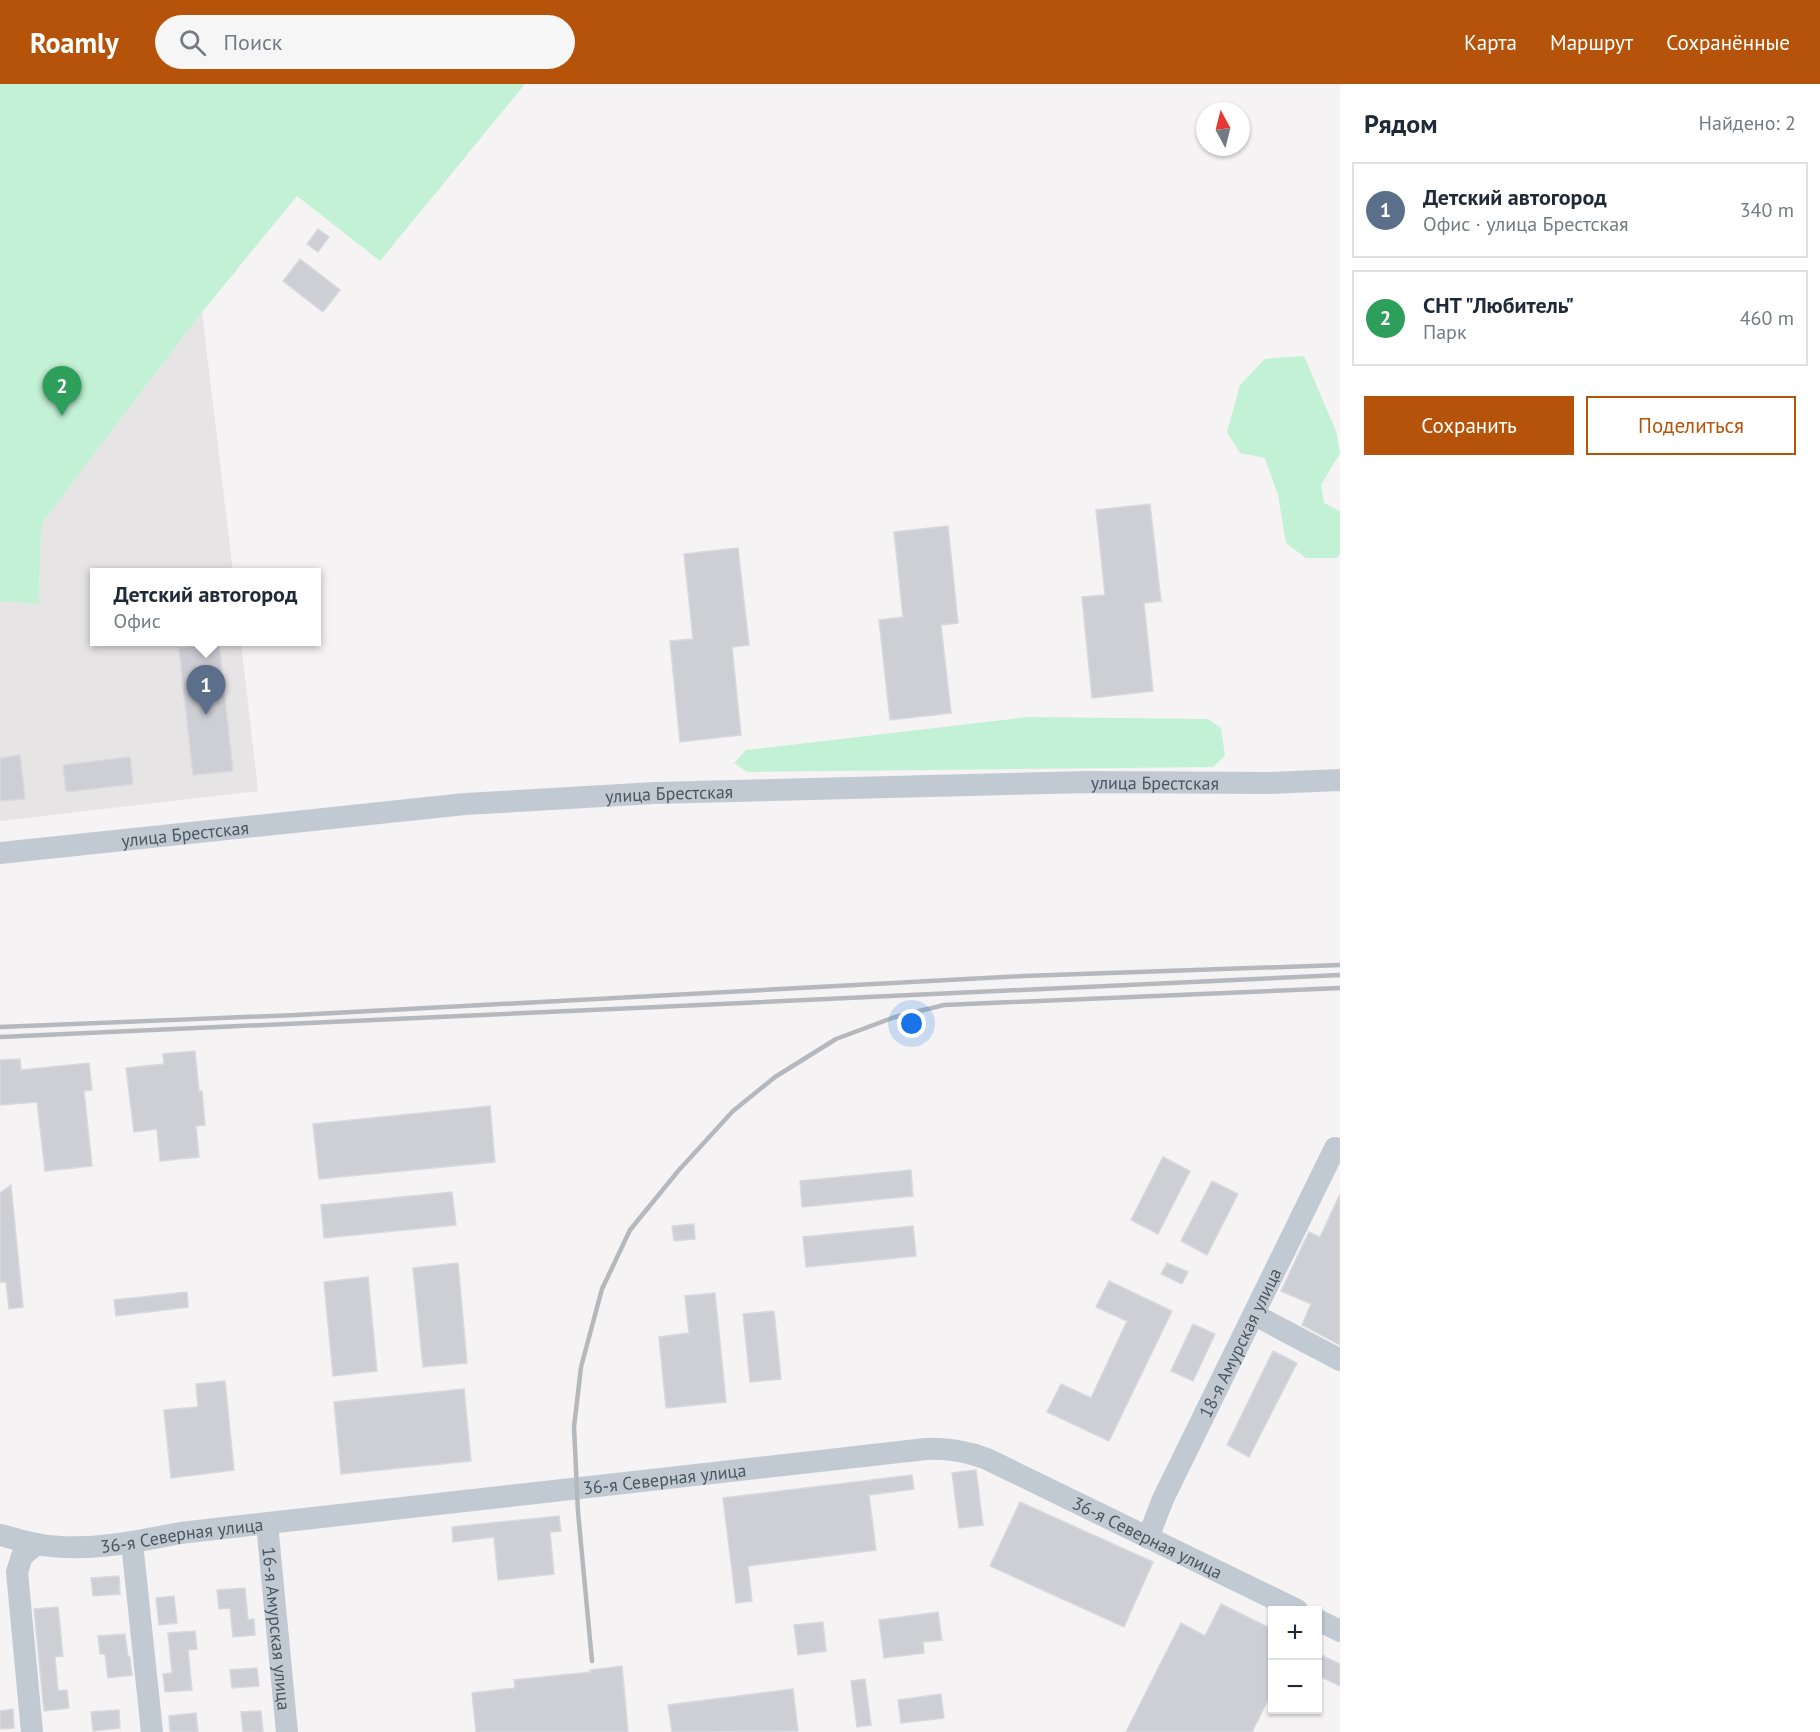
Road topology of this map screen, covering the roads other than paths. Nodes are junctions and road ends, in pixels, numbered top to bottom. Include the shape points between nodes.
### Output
1 (1340, 780) edge
2 (0, 853) edge
3 (1335, 1148) dead end
4 (1255, 1315) junction
5 (1340, 1360) edge
6 (267, 1524) junction
7 (0, 1534) edge
8 (1148, 1538) junction
9 (132, 1543) junction
10 (37, 1544) junction
11 (1288, 1606) edge
12 (1322, 1622) edge
13 (1340, 1631) edge
14 (32, 1732) edge
15 (152, 1732) edge
16 (287, 1732) edge

1 - 2 street, улица Брестская via 655,793 465,804
3 - 4 street, 18-я Амурская улица
4 - 5 street
4 - 8 street, 18-я Амурская улица via 1243,1333
6 - 8 street, 36-я Северная улица via 948,1448 987,1459
6 - 9 street, 36-я Северная улица via 180,1533
6 - 16 street, 16-я Амурская улица
7 - 10 street, 36-я Северная улица
8 - 11 street, 36-я Северная улица
9 - 10 street, 36-я Северная улица via 73,1547
9 - 15 street
10 - 14 street via 22,1556 17,1572
12 - 13 street

